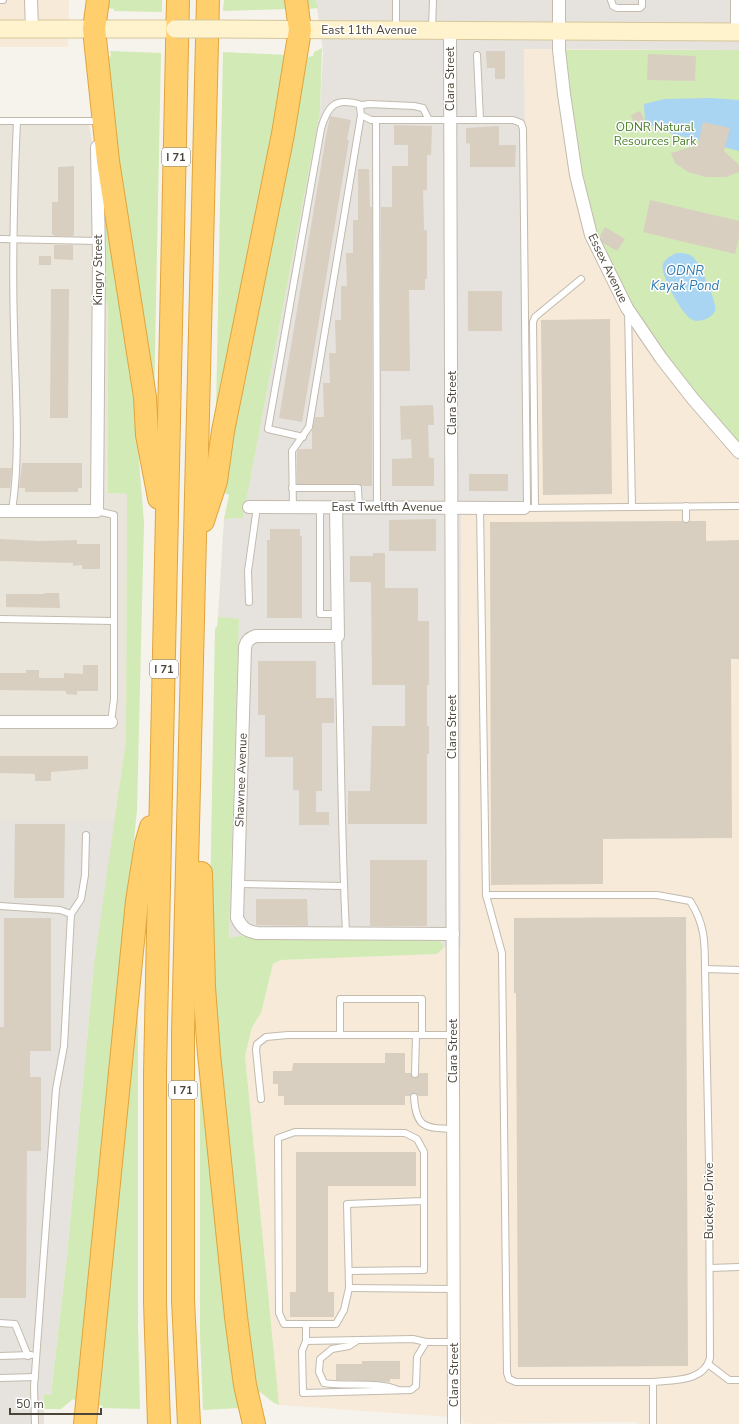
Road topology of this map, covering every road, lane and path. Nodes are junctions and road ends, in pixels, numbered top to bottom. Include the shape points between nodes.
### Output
1 (0, 0) edge
2 (3, 0) edge
3 (31, 0) edge
4 (98, 0) edge
5 (178, 0) edge
6 (208, 0) edge
7 (296, 0) edge
8 (396, 0) edge
9 (433, 0) edge
10 (559, 0) edge
11 (611, 0) edge
12 (642, 0) edge
13 (737, 0) edge
14 (0, 29) edge
15 (32, 29) junction
16 (94, 29) junction
17 (300, 30) junction
18 (396, 30) junction
19 (432, 30) junction
20 (450, 30) junction
21 (559, 30) junction
22 (738, 32) edge
23 (477, 55) dead end
24 (96, 74) joint
25 (362, 105) junction
26 (361, 115) junction
27 (376, 120) junction
28 (429, 120) junction
29 (450, 120) junction
30 (480, 120) junction
31 (0, 121) edge
32 (17, 121) junction
33 (97, 121) junction
34 (14, 239) junction
35 (0, 240) edge
36 (98, 241) junction
37 (581, 279) dead end
38 (628, 308) junction
39 (303, 437) junction
40 (739, 452) edge
41 (292, 488) junction
42 (632, 506) junction
43 (686, 506) junction
44 (739, 506) edge
45 (253, 507) joint
46 (293, 507) junction
47 (320, 507) junction
48 (336, 507) junction
49 (359, 507) junction
50 (377, 507) junction
51 (452, 507) junction
52 (480, 507) junction
53 (530, 508) junction
54 (6, 511) edge
55 (97, 511) junction
56 (686, 519) dead end
57 (167, 545) junction
58 (195, 547) junction
59 (249, 602) dead end
60 (337, 614) junction
61 (0, 619) edge
62 (113, 621) junction
63 (338, 636) junction
64 (0, 722) edge
65 (111, 722) joint
66 (189, 793) junction
67 (160, 794) junction
68 (86, 835) dead end
69 (238, 884) junction
70 (343, 886) junction
71 (486, 895) junction
72 (0, 906) edge
73 (71, 914) junction
74 (346, 932) junction
75 (453, 934) junction
76 (705, 969) junction
77 (739, 970) edge
78 (340, 1034) junction
79 (419, 1035) junction
80 (453, 1035) junction
81 (415, 1074) dead end
82 (414, 1097) dead end
83 (261, 1100) dead end
84 (453, 1129) junction
85 (423, 1201) junction
86 (739, 1267) edge
87 (710, 1268) junction
88 (349, 1271) junction
89 (349, 1288) junction
90 (454, 1289) junction
91 (0, 1323) edge
92 (306, 1324) junction
93 (358, 1340) junction
94 (306, 1341) junction
95 (426, 1342) junction
96 (454, 1342) junction
97 (37, 1355) junction
98 (0, 1356) edge
99 (28, 1356) junction
100 (708, 1364) junction
101 (35, 1377) junction
102 (0, 1378) edge
103 (739, 1380) edge
104 (653, 1382) junction
105 (399, 1391) junction
106 (35, 1424) edge
107 (85, 1424) edge
108 (159, 1424) edge
109 (189, 1424) edge
110 (254, 1424) edge
111 (454, 1424) edge
112 (653, 1424) edge

1 - 2 lane
3 - 15 street
4 - 16 highway
5 - 57 highway, I 71
6 - 58 highway, I 71
7 - 17 highway
8 - 18 lane
9 - 19 lane
10 - 21 street, Essex Avenue
11 - 12 lane via 617,8 640,8
13 - 22 street
14 - 15 street, East 11th Avenue
15 - 16 street, East 11th Avenue
16 - 17 street, East 11th Avenue, bridge
16 - 24 street, Kingry Street
16 - 57 highway via 108,161 145,397 147,435
17 - 18 street, East 11th Avenue
17 - 58 highway via 283,134 223,431 216,481
18 - 19 street, East 11th Avenue
19 - 20 street, East 11th Avenue
20 - 21 street, East 11th Avenue
20 - 29 street, Clara Street
21 - 22 street, East 11th Avenue
21 - 38 street, Essex Avenue via 565,101 576,175 585,213 591,236
23 - 30 lane
24 - 33 street, Kingry Street
25 - 26 lane
25 - 28 lane via 423,108
25 - 39 lane via 350,101 333,105 326,112 319,136 268,429
26 - 27 lane via 366,119
26 - 39 lane via 310,427
27 - 28 lane
27 - 50 lane
28 - 29 lane
29 - 30 lane
29 - 51 street, Clara Street
30 - 53 lane via 513,120 521,123 524,129 527,504
31 - 32 lane
32 - 33 lane
32 - 34 lane
33 - 36 street, Kingry Street
34 - 35 lane
34 - 36 lane
34 - 54 lane via 15,489
36 - 55 street, Kingry Street
37 - 53 lane via 535,317 533,322
38 - 40 street, Essex Avenue via 661,358
38 - 42 lane
39 - 41 lane via 292,451
41 - 46 lane
41 - 49 lane via 358,488
42 - 43 lane
42 - 53 lane
43 - 44 lane
43 - 56 lane
45 - 46 street, East Twelfth Avenue
45 - 59 lane via 248,571
46 - 47 street, East Twelfth Avenue
47 - 48 street, East Twelfth Avenue
47 - 60 lane via 320,614
48 - 49 street, East Twelfth Avenue
48 - 60 street
49 - 50 street, East Twelfth Avenue
50 - 51 street, East Twelfth Avenue
51 - 52 street, East Twelfth Avenue
51 - 75 street, Clara Street
52 - 53 street, East Twelfth Avenue
52 - 71 lane
54 - 55 street
55 - 62 lane via 114,515
57 - 67 highway, I 71
58 - 66 highway, I 71
60 - 63 street
61 - 62 lane
62 - 65 lane via 114,699
63 - 69 street, Shawnee Avenue via 256,636 247,641
63 - 70 lane
64 - 65 street
66 - 109 highway, I 71 via 183,1033 183,1300
66 - 110 highway via 200,857 204,987 232,1279 245,1385
67 - 107 highway via 146,844 137,901
67 - 108 highway, I 71 via 154,1073 155,1302
68 - 73 lane via 85,875 81,899
69 - 70 lane
69 - 74 street, Shawnee Avenue via 237,918 241,927 248,931
70 - 74 lane
71 - 76 lane, Buckeye Drive via 657,895 690,901 699,915 704,934
71 - 104 lane via 502,953 507,1373 510,1379 516,1382
72 - 73 lane via 60,910
73 - 97 lane via 64,1046 56,1089
74 - 75 street, Shawnee Avenue
75 - 80 street, Clara Street
76 - 77 lane
76 - 87 lane, Buckeye Drive
78 - 79 lane
78 - 79 lane via 340,999 422,999
78 - 83 lane via 272,1035 260,1040 256,1050
79 - 80 lane
79 - 81 lane
80 - 84 street, Clara Street
82 - 84 lane via 416,1116 422,1125 429,1128
84 - 90 street, Clara Street
85 - 88 lane via 347,1204
85 - 88 lane via 424,1270
85 - 92 lane via 424,1152 417,1139 405,1133 295,1132 278,1138 279,1313 284,1324
86 - 87 lane
87 - 100 lane, Buckeye Drive
88 - 89 lane
89 - 90 lane
89 - 92 lane via 344,1310 336,1324
90 - 96 street, Clara Street
91 - 99 lane via 15,1324
92 - 94 lane
93 - 94 lane
93 - 95 lane via 413,1339
93 - 105 lane via 349,1346 332,1349 320,1359 319,1372 324,1383 338,1386 389,1386
94 - 105 lane via 302,1351 303,1392
95 - 96 lane
95 - 105 lane via 416,1357 416,1386 411,1390
96 - 111 street, Clara Street
97 - 99 lane
97 - 101 lane
98 - 99 lane
100 - 103 lane via 729,1380
100 - 104 lane via 697,1375
101 - 102 lane
101 - 106 lane
104 - 112 lane

